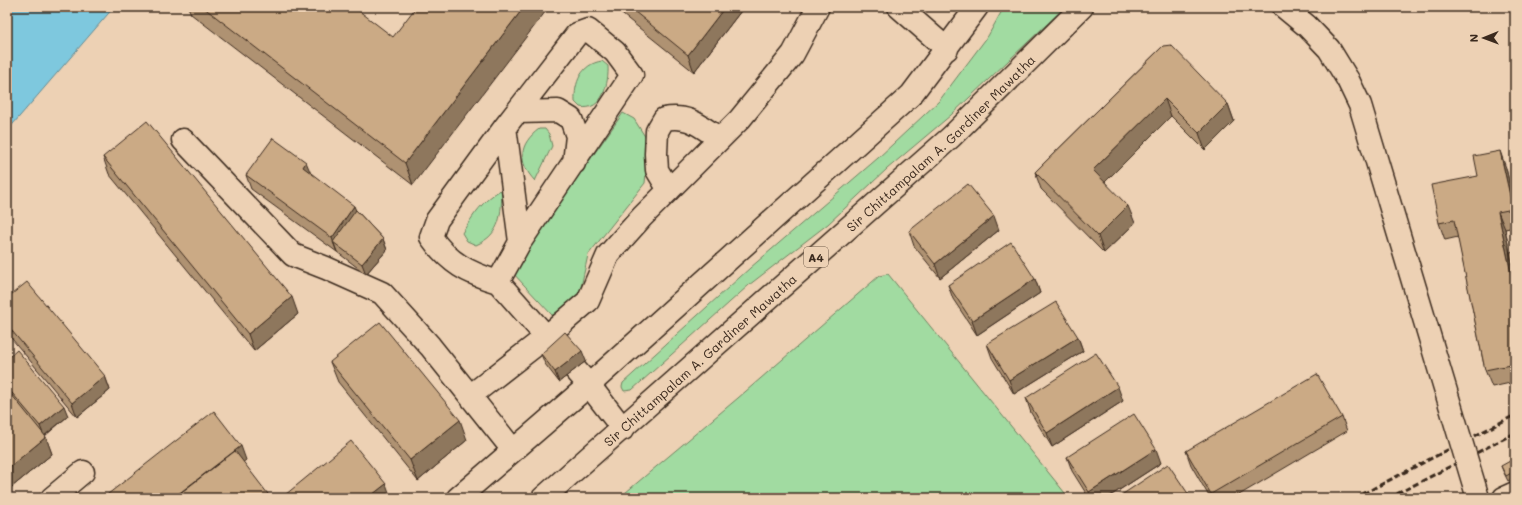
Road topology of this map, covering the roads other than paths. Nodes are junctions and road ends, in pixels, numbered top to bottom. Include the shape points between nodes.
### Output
1 (818, 7) edge
2 (899, 7) edge
3 (977, 7) edge
4 (1082, 7) edge
5 (1284, 7) edge
6 (947, 49) junction
7 (512, 120) junction
8 (720, 139) junction
9 (182, 140) dead end
10 (574, 164) junction
11 (669, 190) junction
12 (520, 242) junction
13 (498, 282) junction
14 (546, 337) junction
15 (589, 386) junction
16 (470, 396) junction
17 (623, 429) junction
18 (513, 450) junction
19 (83, 472) dead end
20 (1515, 493) edge
21 (462, 497) edge
22 (52, 498) edge
23 (543, 498) edge
24 (1478, 498) edge
25 (1504, 498) edge

1 - 8 main road via 793,54 740,119
2 - 6 main road
3 - 6 main road
4 - 17 main road, Sir Chittampalam A. Gardiner Mawatha / A4 via 951,137
5 - 24 main road, bridge via 1329,49 1360,105
6 - 15 main road via 911,95
7 - 10 main road via 558,111 571,119 577,136
7 - 10 main road via 577,34 588,30 616,52 632,75
7 - 12 main road
7 - 13 main road via 437,220 431,237 441,252 458,266
8 - 11 main road
8 - 11 main road via 689,120 676,116 664,119 657,131 656,154 658,170
9 - 16 main road via 292,255 382,293 430,346
10 - 12 main road
11 - 14 main road via 608,255 588,300
12 - 13 main road
13 - 14 main road
14 - 15 main road
14 - 16 main road
15 - 17 main road
15 - 18 main road
16 - 18 main road
17 - 23 main road, Sir Chittampalam A. Gardiner Mawatha / A4
18 - 21 main road
19 - 22 main road
20 - 25 main road

